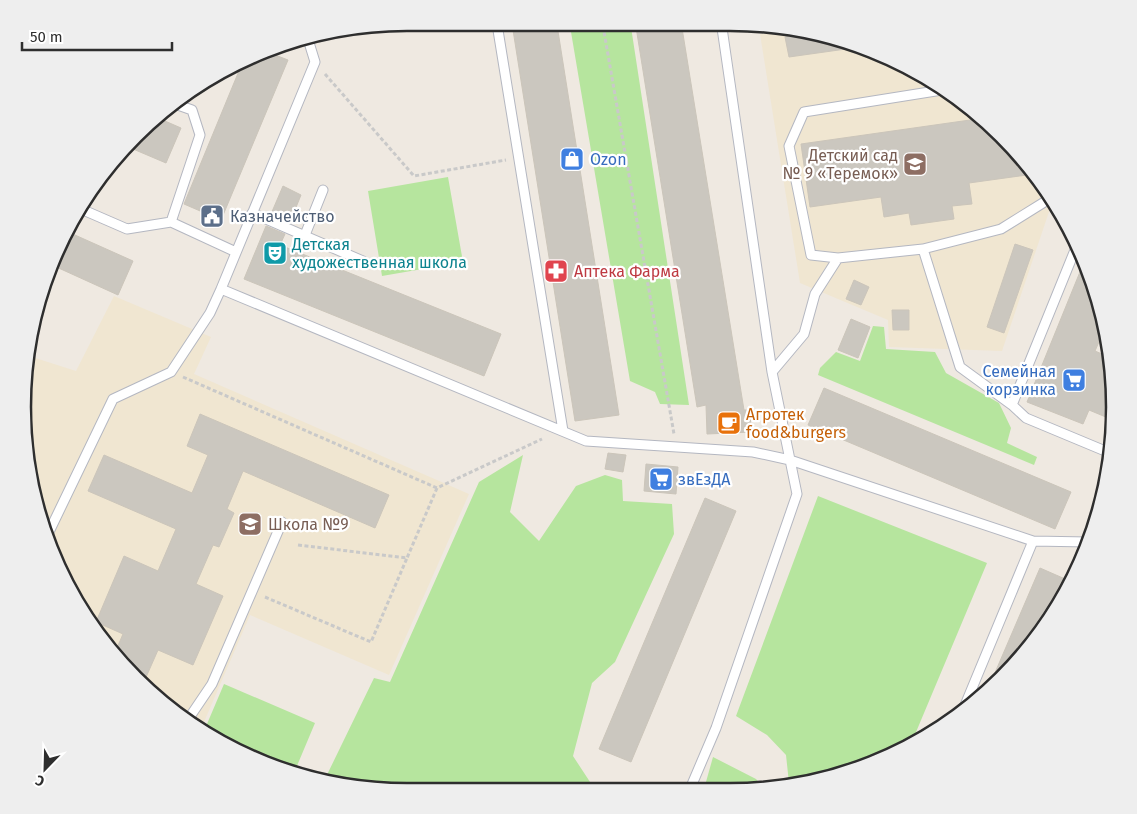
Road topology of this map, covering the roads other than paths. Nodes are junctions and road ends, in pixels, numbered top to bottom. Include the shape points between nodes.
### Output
1 (498, 31) edge
2 (722, 31) edge
3 (309, 44) edge
4 (933, 91) edge
5 (182, 106) edge
6 (323, 190) dead end
7 (1044, 202) edge
8 (87, 211) edge
9 (252, 213) junction
10 (170, 222) junction
11 (305, 235) junction
12 (923, 249) junction
13 (236, 252) junction
14 (1073, 255) edge
15 (838, 258) junction
16 (363, 261) dead end
17 (221, 289) junction
18 (772, 372) junction
19 (1012, 405) junction
20 (563, 431) junction
21 (1103, 450) edge
22 (790, 460) junction
23 (282, 522) dead end
24 (51, 528) edge
25 (1033, 541) junction
26 (1081, 542) edge
27 (968, 698) edge
28 (190, 713) edge
29 (693, 783) edge

1 - 20 lane
2 - 18 lane
3 - 9 lane via 315,62
4 - 15 lane via 804,112 789,146 811,255
5 - 10 lane via 192,110 200,135
6 - 11 lane
7 - 12 lane via 1001,229
8 - 10 lane via 127,229
9 - 11 lane
9 - 13 lane
10 - 13 lane
11 - 16 lane
12 - 15 lane
12 - 19 lane via 960,367
13 - 17 lane
14 - 19 lane
15 - 18 lane via 814,294 804,334
17 - 20 lane
17 - 24 lane via 210,313 172,372 113,399
18 - 22 lane
19 - 21 lane via 1026,418
20 - 22 lane via 586,441 753,452
22 - 25 lane
22 - 29 lane via 797,494 716,728
23 - 28 lane via 212,684
25 - 26 lane
25 - 27 lane

